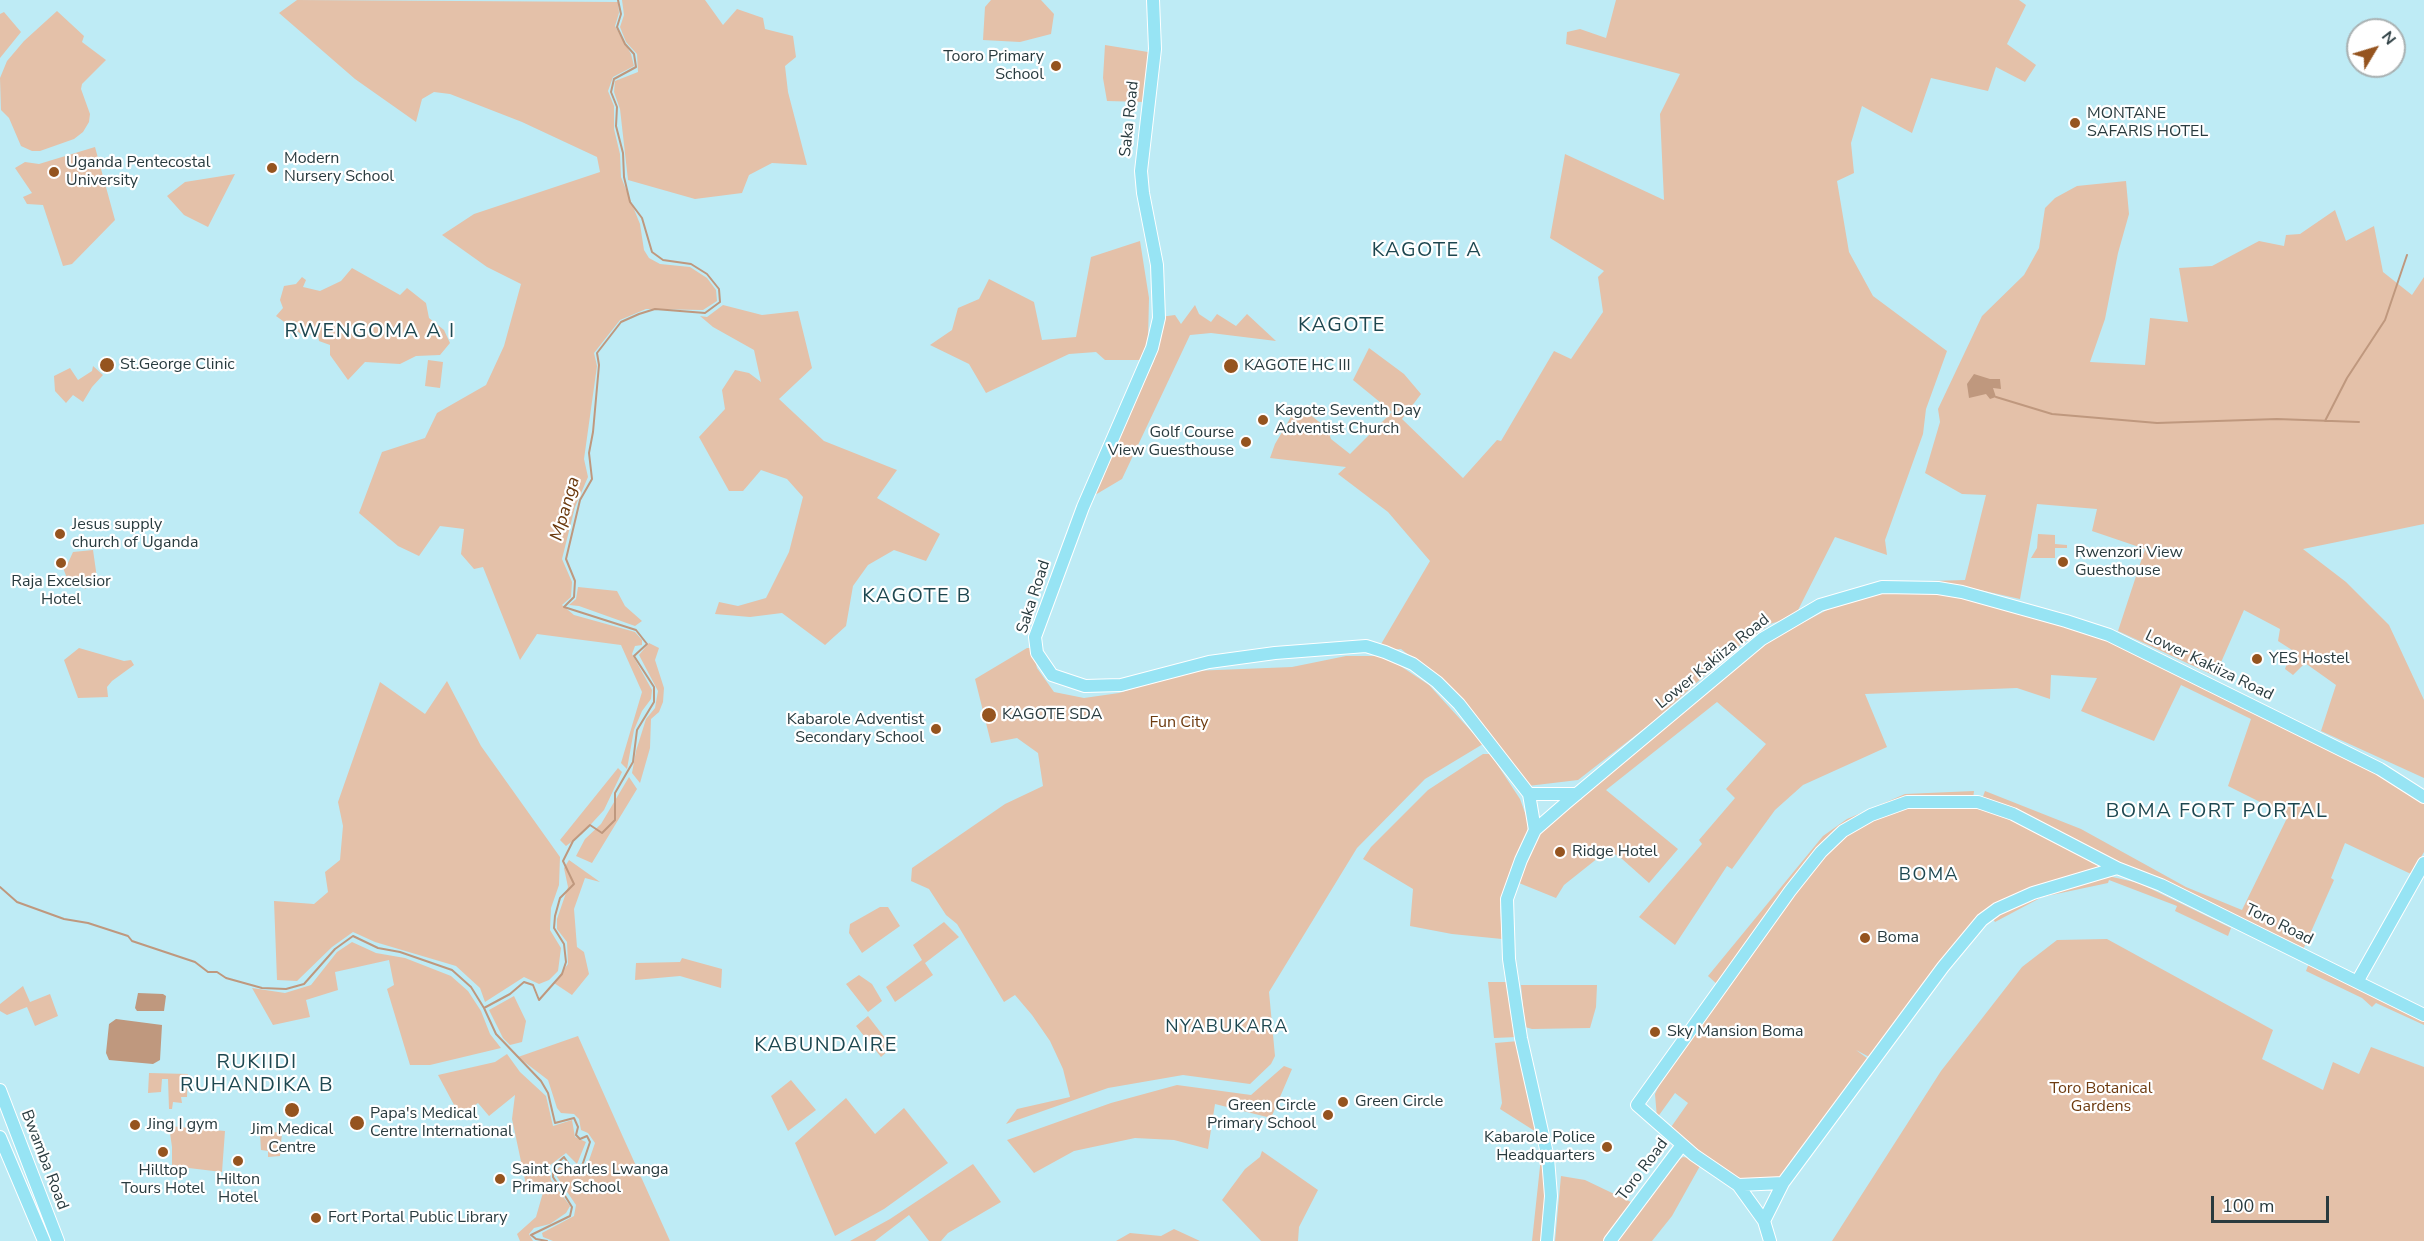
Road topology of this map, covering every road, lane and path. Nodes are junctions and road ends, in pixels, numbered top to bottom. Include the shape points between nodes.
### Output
1 (1154, 0) edge
2 (1529, 794) junction
3 (1577, 794) junction
4 (2424, 796) edge
5 (1535, 830) junction
6 (2424, 863) edge
7 (2117, 868) junction
8 (2357, 982) junction
9 (2424, 1015) edge
10 (0, 1090) edge
11 (0, 1137) edge
12 (1682, 1145) junction
13 (1783, 1183) junction
14 (1738, 1185) junction
15 (1764, 1221) junction
16 (44, 1241) edge
17 (58, 1241) edge
18 (1546, 1241) edge
19 (1610, 1241) edge
20 (1770, 1241) edge

1 - 2 main road, Saka Road via 1155,49 1142,171 1157,265 1159,318 1152,348 1083,507 1039,626 1035,637 1037,653 1052,675 1085,686 1121,685 1209,662 1366,646 1413,664 1452,697
2 - 3 main road
2 - 5 main road, Saka Road
3 - 4 main road, Lower Kakiiza Road via 1762,639 1820,605 1882,587 1962,592 2109,635 2380,769
3 - 5 main road, Lower Kakiiza Road
5 - 18 main road, Lower Kakiiza Road via 1510,891 1506,918 1521,1038 1548,1158 1551,1196
6 - 8 main road
7 - 8 main road, Toro Road via 2162,885
7 - 12 main road, Toro Road via 2013,814 1978,802 1907,802 1871,815 1843,831 1790,891 1637,1105
7 - 13 main road via 2032,893 1982,920 1942,967
8 - 9 main road, Toro Road
10 - 17 main road, Bwamba Road
11 - 16 main road, Bwamba Road
12 - 14 main road, Toro Road
12 - 19 main road, Toro Road
13 - 14 main road
13 - 15 main road
14 - 15 main road, Toro Road
15 - 20 main road, Toro Road

